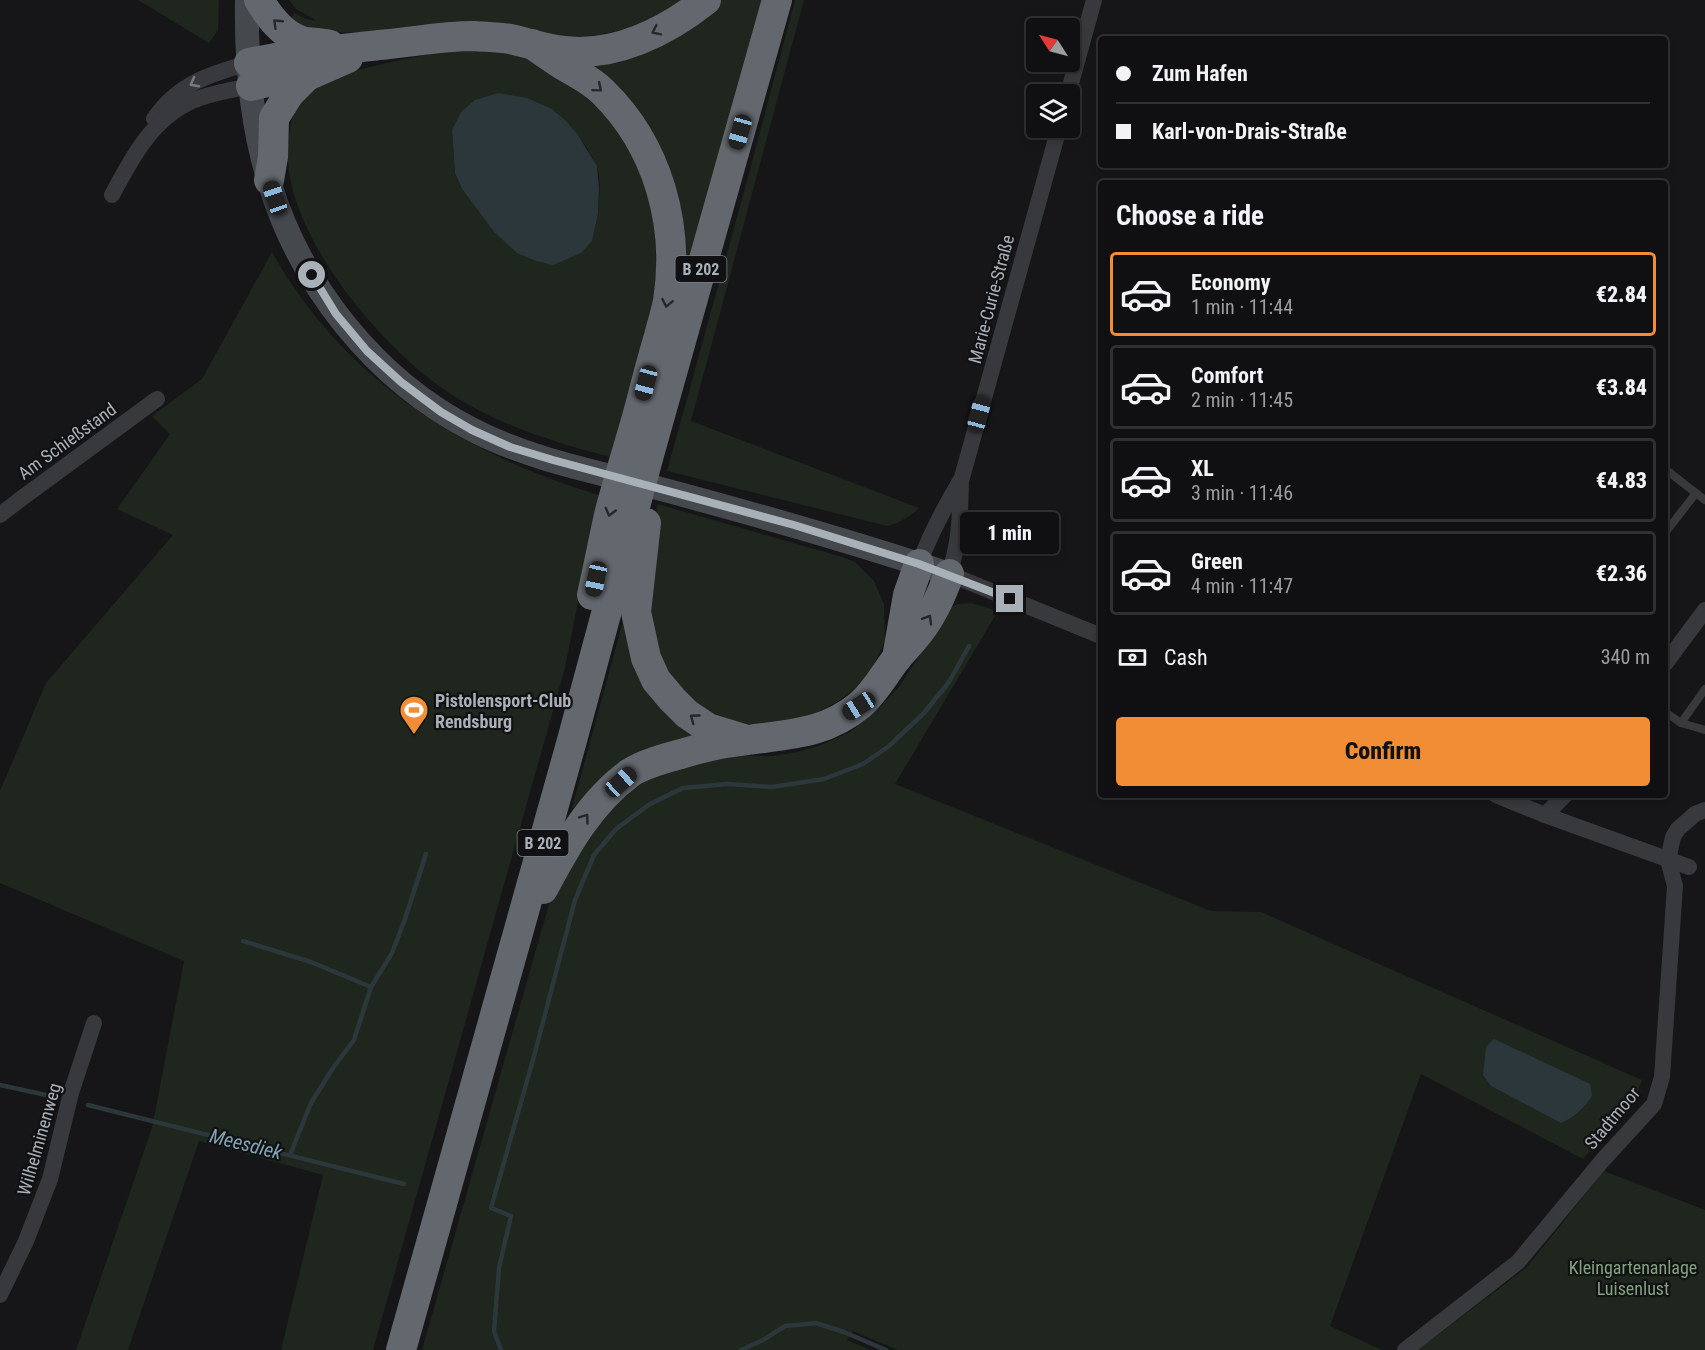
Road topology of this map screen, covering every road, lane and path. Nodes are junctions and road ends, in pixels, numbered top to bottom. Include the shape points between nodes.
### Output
1 (247, 0) edge
2 (259, 0) edge
3 (706, 0) edge
4 (777, 0) edge
5 (1094, 0) edge
6 (532, 44) junction
7 (376, 46) junction
8 (341, 49) junction
9 (250, 75) junction
10 (307, 76) junction
11 (1071, 84) edge
12 (1056, 138) edge
13 (135, 153) junction
14 (269, 180) junction
15 (112, 195) dead end
16 (158, 399) dead end
17 (650, 451) junction
18 (1668, 471) edge
19 (961, 481) junction
20 (1696, 493) junction
21 (1705, 500) edge
22 (0, 515) edge
23 (1668, 529) edge
24 (919, 564) junction
25 (949, 574) junction
26 (1705, 610) edge
27 (1098, 635) edge
28 (897, 658) junction
29 (1668, 660) edge
30 (1705, 689) edge
31 (1668, 714) edge
32 (1681, 723) junction
33 (1705, 730) edge
34 (574, 735) junction
35 (747, 740) junction
36 (1503, 798) edge
37 (1562, 798) edge
38 (1705, 810) edge
39 (1545, 815) junction
40 (1668, 860) junction
41 (1689, 867) dead end
42 (515, 942) junction
43 (94, 1023) dead end
44 (0, 1295) edge
45 (401, 1350) edge
46 (1405, 1350) edge

1 - 9 main road
8 -> 2 highway via 289,34
3 -> 6 highway via 656,32 612,48 564,51
4 - 17 highway, B 202
5 - 11 street
6 - 7 highway via 475,36
6 -> 34 highway via 602,90 635,130 665,202 672,249 667,303 609,514 573,686
7 - 8 highway
7 - 10 highway
8 - 9 highway
9 - 10 highway via 268,82
9 - 13 street via 168,115
9 -> 13 street via 210,74 186,87 158,112
9 - 14 main road via 257,133
10 - 14 highway via 289,94 274,118
12 - 19 street, Marie-Curie-Straße
13 - 15 street
14 - 24 main road via 300,256 336,314 367,351 401,382 472,430 553,460 794,525
16 - 22 street, Am Schießstand
17 - 34 highway, B 202
35 -> 17 highway via 708,728 687,714 656,680 646,658 636,612
18 - 20 lane
19 - 24 street, Marie-Curie-Straße
19 - 25 street, Marie-Curie-Straße via 959,537
20 - 21 lane
20 - 23 lane
24 - 25 main road
24 - 28 highway via 908,595
25 - 27 street
28 -> 25 highway via 932,614
26 - 29 street
28 - 35 highway via 859,706 833,722 807,732
30 - 32 lane
31 - 32 lane
32 - 33 lane
34 - 42 highway, B 202
42 -> 35 highway via 568,842 591,810 632,772 701,748
36 - 39 street
37 - 39 street
38 - 40 street, Stadtmoor via 1677,829
39 - 40 street
40 - 41 street
40 - 46 street, Stadtmoor via 1675,886 1662,1077 1654,1104 1518,1262
42 - 45 highway, B 202
43 - 44 street, Wilhelminenweg via 71,1093 50,1179

